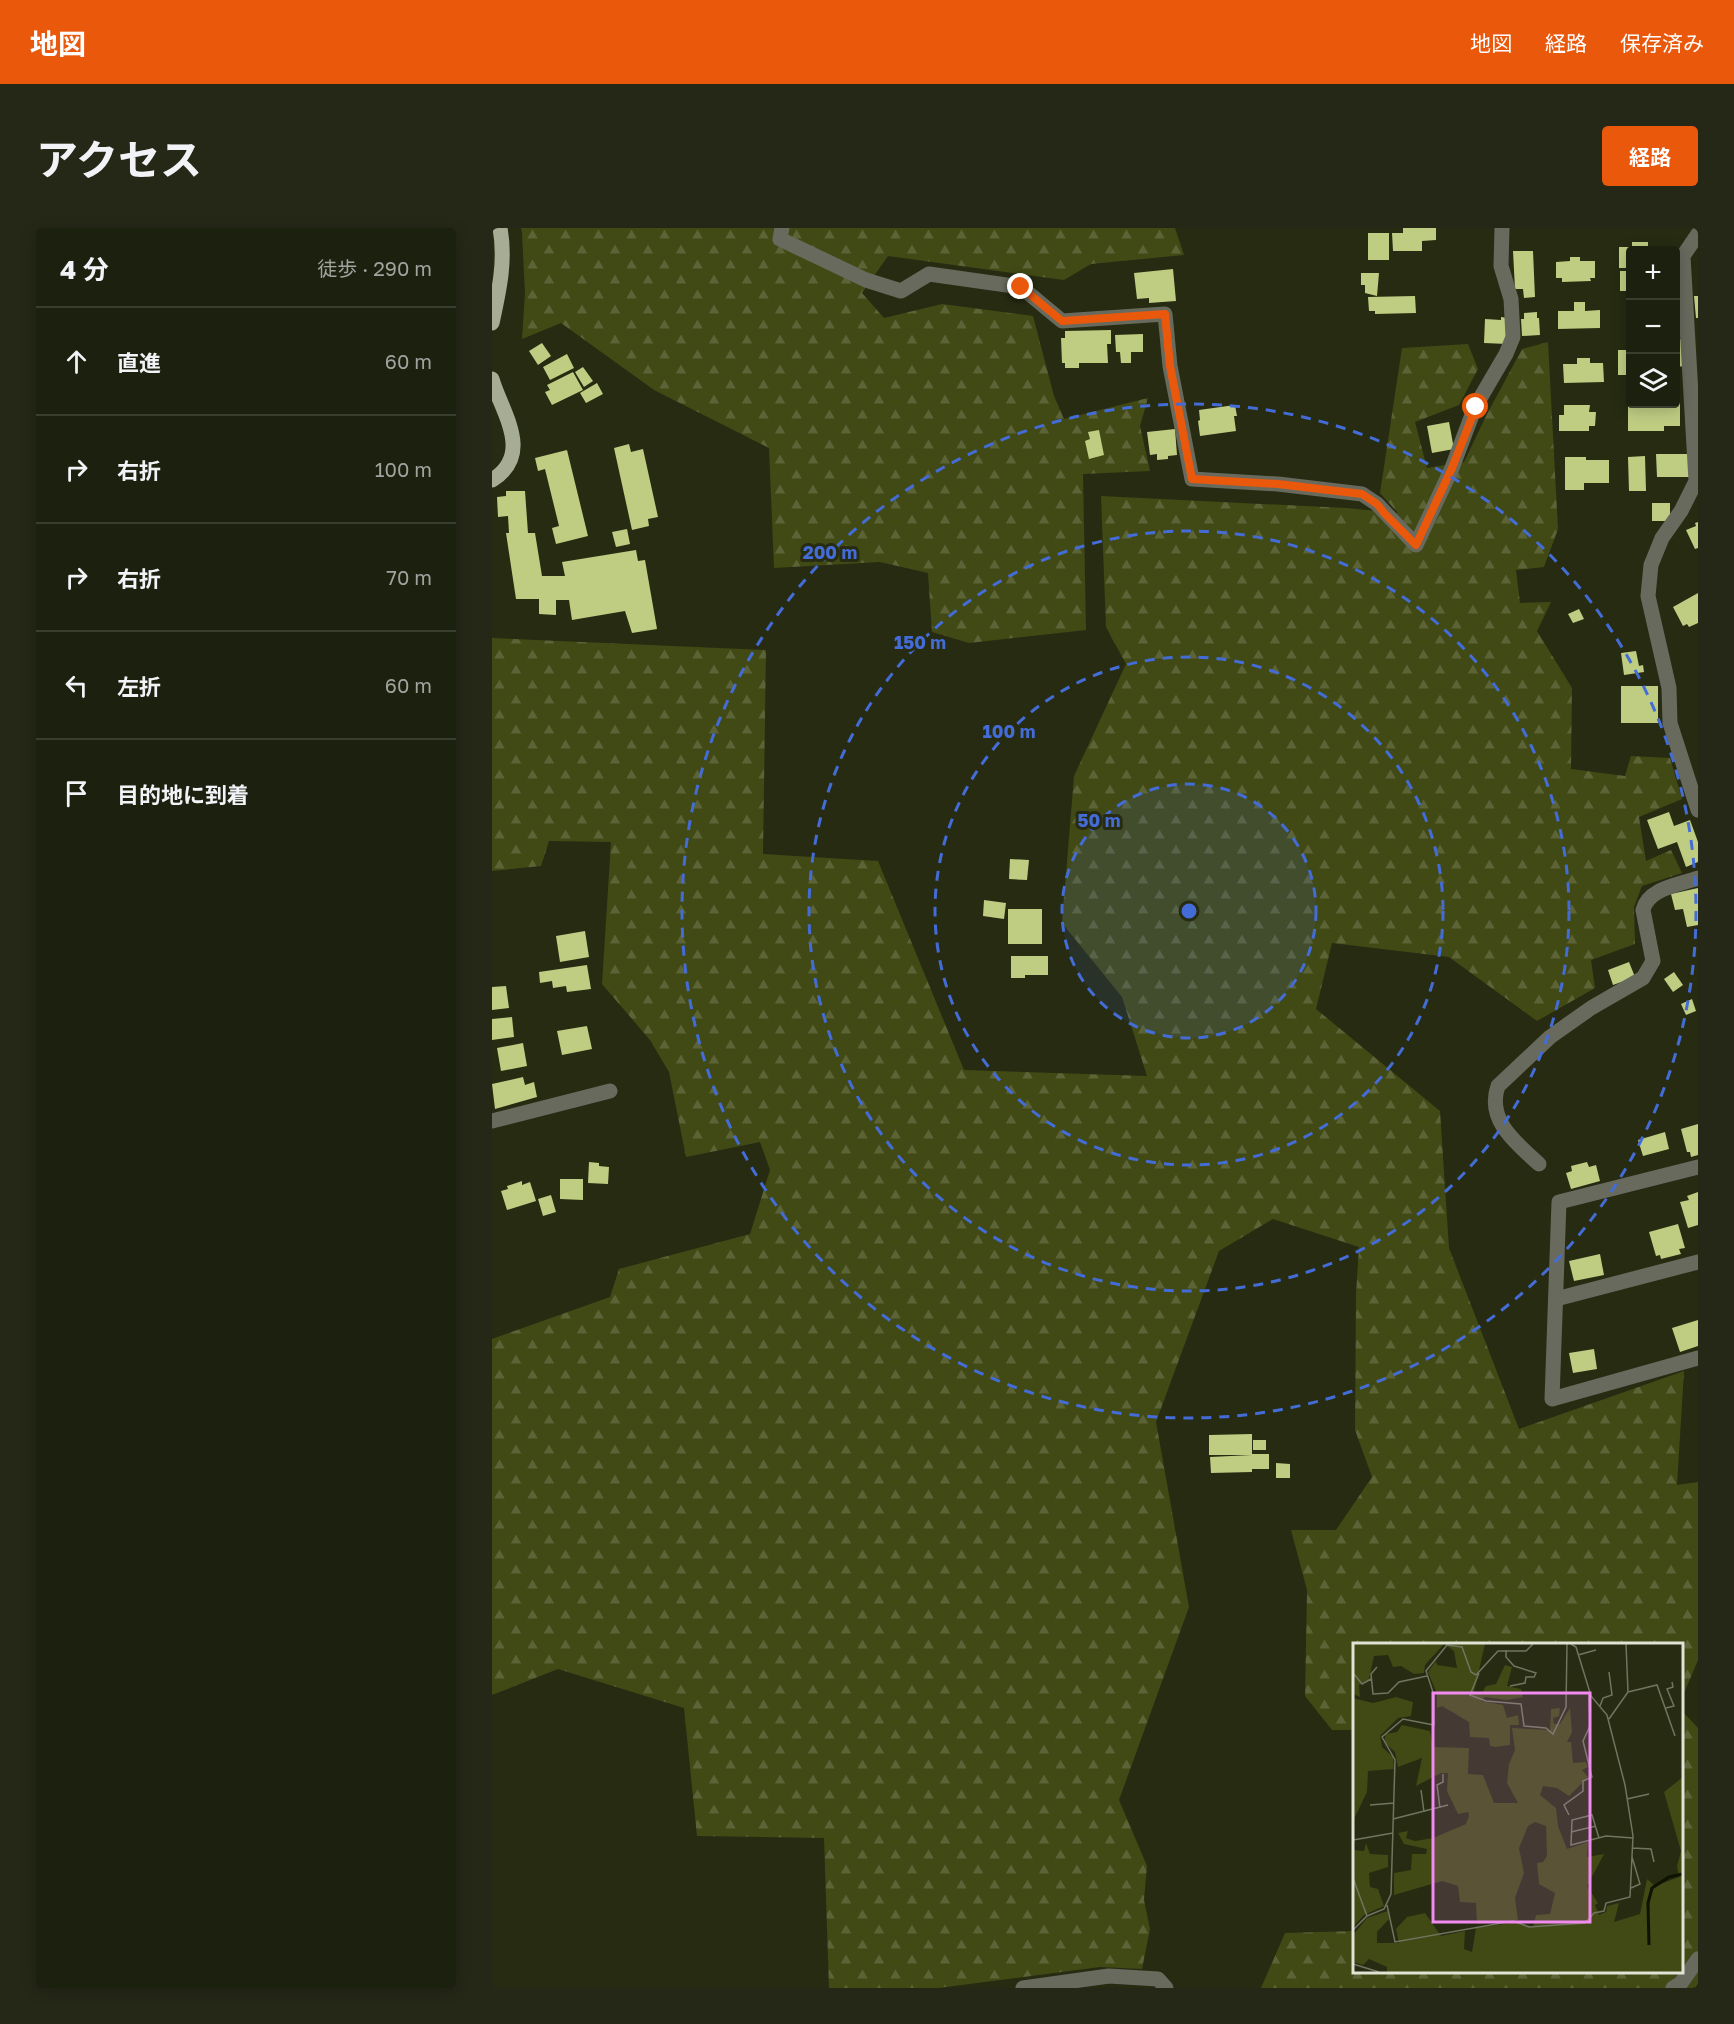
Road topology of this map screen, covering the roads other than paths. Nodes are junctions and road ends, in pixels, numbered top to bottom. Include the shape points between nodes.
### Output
1 (500, 228) edge
2 (782, 228) edge
3 (1502, 228) edge
4 (1696, 228) edge
5 (1698, 234) edge
6 (492, 323) edge
7 (492, 379) edge
8 (492, 480) edge
9 (1698, 810) edge
10 (1698, 878) edge
11 (610, 1091) dead end
12 (492, 1121) edge
13 (1539, 1164) dead end
14 (1698, 1167) edge
15 (1698, 1262) edge
16 (1556, 1299) junction
17 (1698, 1358) edge
18 (1698, 1959) edge
19 (1023, 1988) edge
20 (1166, 1988) edge
21 (1672, 1988) edge

1 - 6 main road via 503,260
2 - 3 street via 780,239 866,280 901,291 929,274 1021,287 1062,321 1165,314 1170,366 1192,479 1362,494 1377,504 1416,545 1476,407 1513,337 1511,299 1502,266
4 - 5 street
5 - 9 street via 1683,256 1696,481 1662,538 1651,565 1648,596 1669,688 1670,723
7 - 8 main road via 513,434 510,461
10 - 13 street via 1655,893 1645,902 1643,910 1653,961 1643,978 1550,1037 1498,1086 1494,1097 1498,1119
11 - 12 street
14 - 16 street via 1559,1202
15 - 16 street
16 - 17 street via 1552,1399
18 - 21 street via 1681,1983
19 - 20 street via 1109,1976 1158,1979

